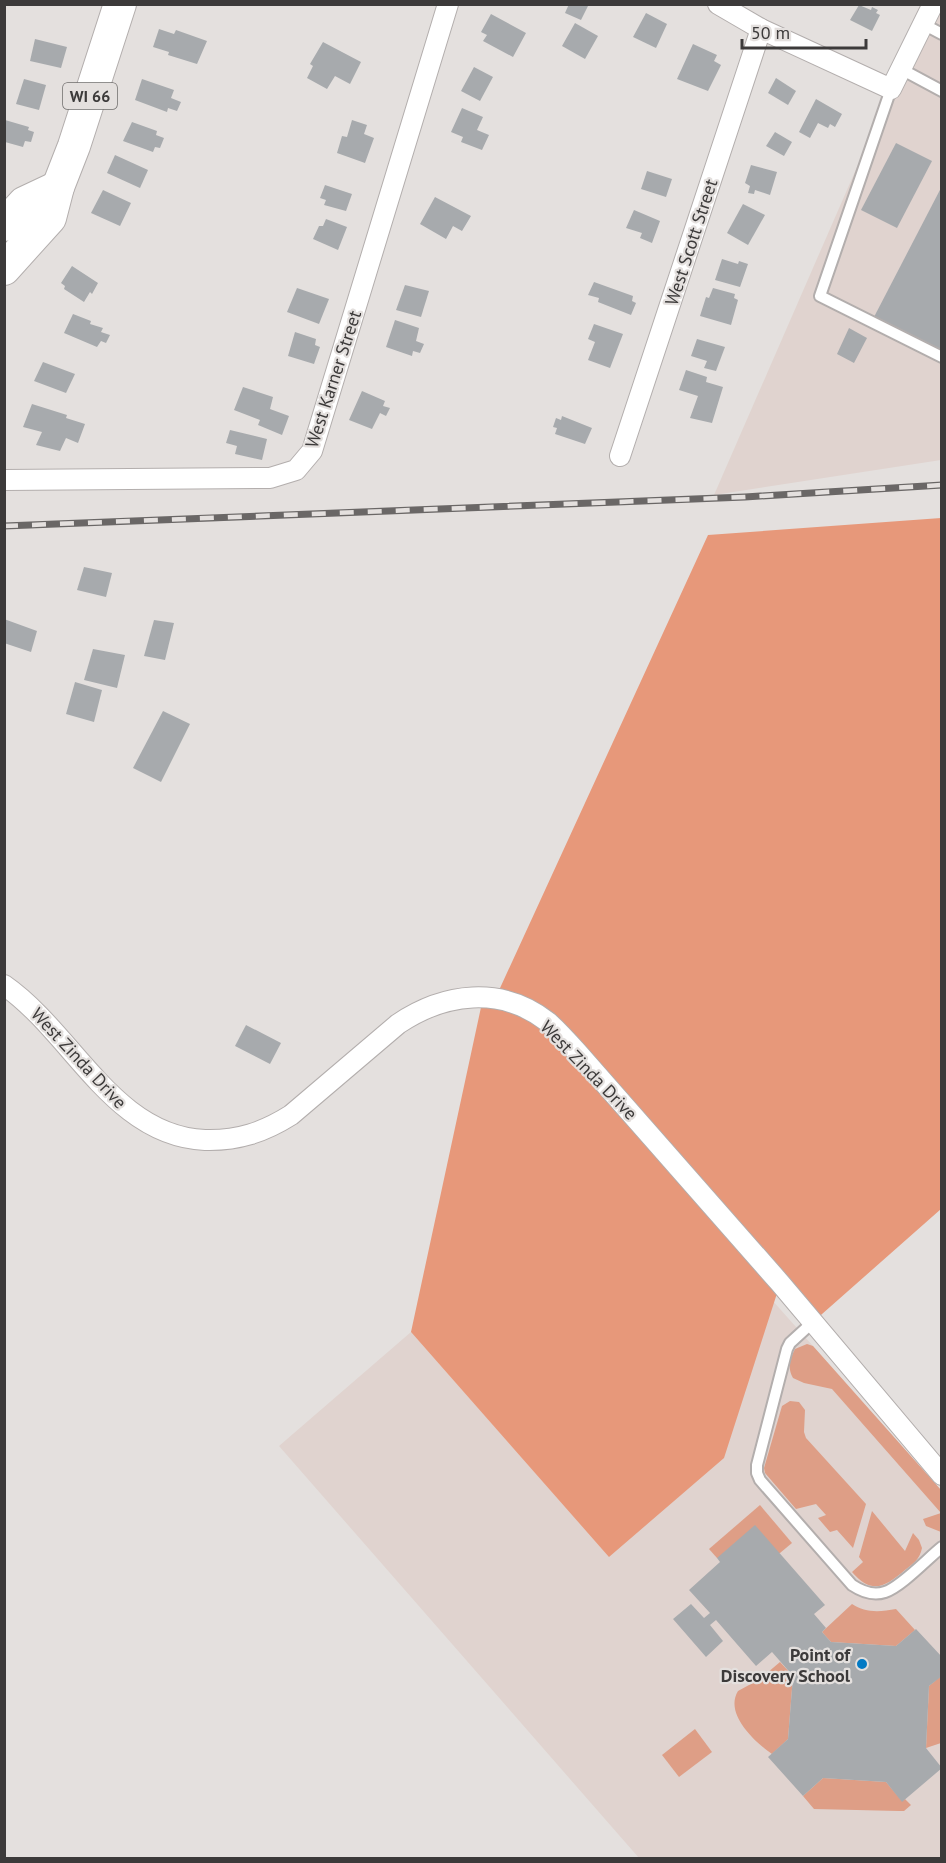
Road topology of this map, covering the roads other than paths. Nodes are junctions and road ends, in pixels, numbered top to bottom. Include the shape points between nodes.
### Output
1 (120, 4) edge
2 (448, 4) edge
3 (718, 4) edge
4 (933, 4) edge
5 (923, 24) junction
6 (761, 29) junction
7 (942, 34) edge
8 (901, 69) junction
9 (891, 88) junction
10 (942, 90) edge
11 (58, 187) junction
12 (4, 225) edge
13 (4, 269) edge
14 (942, 357) edge
15 (620, 456) dead end
16 (4, 480) edge
17 (4, 985) edge
18 (813, 1322) junction
19 (942, 1475) edge
20 (942, 1546) edge

1 - 11 main road, WI 66
2 - 16 street, West Karner Street via 312,451 296,470 270,478
3 - 6 street
4 - 5 street
5 - 7 lane
5 - 8 street
6 - 9 street
6 - 15 street, West Scott Street
8 - 9 street
8 - 10 lane
9 - 14 lane via 820,296
11 - 12 main road via 24,203
11 - 13 main road, WI 66 via 50,218
17 - 18 street, West Zinda Drive via 40,1016 133,1114 173,1135 195,1140 229,1140 273,1127 417,1011 460,998 483,998 527,1010 546,1021 577,1052
18 - 19 street, West Zinda Drive
18 - 20 lane via 787,1349 757,1465 760,1479 860,1590 885,1592

